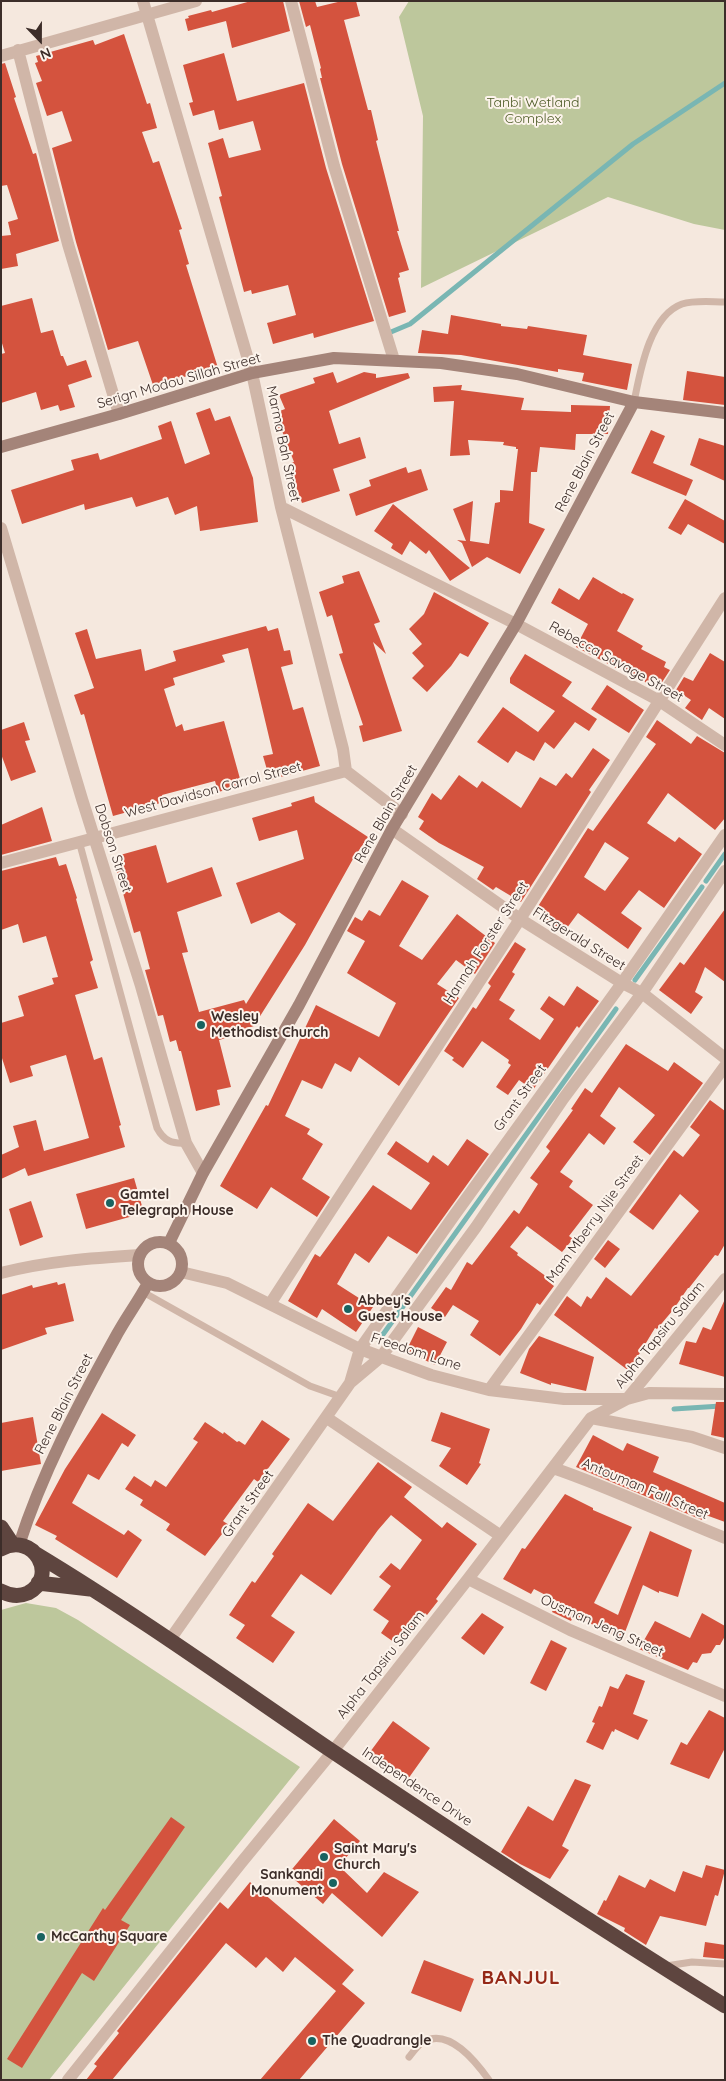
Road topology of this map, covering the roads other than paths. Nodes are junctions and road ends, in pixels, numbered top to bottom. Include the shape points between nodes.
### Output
1 (143, 1) edge
2 (196, 1) edge
3 (290, 1) edge
4 (148, 15) junction
5 (18, 50) junction
6 (1, 56) edge
7 (725, 302) edge
8 (394, 360) junction
9 (252, 373) junction
10 (634, 402) junction
11 (725, 412) edge
12 (120, 414) junction
13 (1, 447) edge
14 (281, 507) junction
15 (1, 528) edge
16 (725, 598) edge
17 (516, 624) junction
18 (658, 700) junction
19 (725, 745) edge
20 (346, 771) junction
21 (402, 814) junction
22 (392, 829) junction
23 (725, 835) edge
24 (94, 837) junction
25 (79, 840) junction
26 (1, 863) edge
27 (725, 871) edge
28 (520, 919) junction
29 (622, 983) junction
30 (642, 993) junction
31 (725, 1058) edge
32 (725, 1066) edge
33 (186, 1143) junction
34 (203, 1174) junction
35 (168, 1243) junction
36 (140, 1256) junction
37 (182, 1272) junction
38 (1, 1274) edge
39 (725, 1279) edge
40 (146, 1288) junction
41 (270, 1304) junction
42 (360, 1349) junction
43 (381, 1357) junction
44 (350, 1384) junction
45 (489, 1390) junction
46 (725, 1394) edge
47 (341, 1397) junction
48 (627, 1399) junction
49 (327, 1418) junction
50 (591, 1418) junction
51 (725, 1448) edge
52 (553, 1468) junction
53 (1, 1527) edge
54 (501, 1536) junction
55 (725, 1538) edge
56 (11, 1546) edge
57 (36, 1554) junction
58 (468, 1580) junction
59 (38, 1583) junction
60 (94, 1589) junction
61 (6, 1596) edge
62 (169, 1641) junction
63 (725, 1696) edge
64 (333, 1751) junction
65 (725, 1964) edge
66 (662, 1967) junction
67 (725, 2006) edge
68 (409, 2056) dead end
69 (68, 2080) edge
70 (489, 2080) edge

1 - 4 street, Marma Bah Street
2 - 4 street
3 - 8 street via 334,166
4 - 5 street
4 - 9 street, Marma Bah Street
5 - 6 street
5 - 12 street via 68,244
7 - 10 lane via 681,304 668,314 655,330 644,357
8 - 9 street, Serign Modou Sillah Street via 334,358
8 - 10 street, Serign Modou Sillah Street via 517,374
9 - 12 street, Serign Modou Sillah Street
9 - 14 street, Marma Bah Street
10 - 11 street, Serign Modou Sillah Street
10 - 17 street, Rene Blain Street
12 - 13 street, Serign Modou Sillah Street
14 - 17 street, Rebecca Savage Street
14 - 20 street, Marma Bah Street
15 - 24 street, Dobson Street
16 - 18 street, Hannah Forster Street
17 - 18 street, Rebecca Savage Street
17 - 21 street, Rene Blain Street
18 - 19 street, Rebecca Savage Street
18 - 28 street, Hannah Forster Street
20 - 21 street
20 - 24 street, West Davidson Carrol Street
21 - 22 street, Rene Blain Street
22 - 28 street, Fitzgerald Street
22 - 34 street, Rene Blain Street
23 - 29 street, Grant Street
24 - 25 street, West Davidson Carrol Street
24 - 33 street, Dobson Street
25 - 26 street, West Davidson Carrol Street
25 - 33 lane via 157,1128 166,1141
27 - 30 street, Grant Street
28 - 29 street, Fitzgerald Street
28 - 41 street, Hannah Forster Street
29 - 30 street, Fitzgerald Street
29 - 42 street, Grant Street
30 - 31 street, Fitzgerald Street
30 - 43 street, Grant Street
32 - 45 street, Mam Mberry Njie Street
33 - 34 street, Dobson Street
34 - 35 street, Rene Blain Street
35 - 36 street via 153,1243
35 - 37 street via 179,1251
36 - 38 street via 76,1258
36 - 40 street via 139,1271
37 - 40 street via 170,1284
37 - 41 street, Freedom Lane via 227,1283
39 - 48 street, Alpha Tapsiru Salam
40 - 47 lane via 310,1386
40 - 56 street, Rene Blain Street via 114,1339
41 - 42 street, Freedom Lane
42 - 43 street, Freedom Lane
42 - 44 street, Grant Street
43 - 44 street, Grant Street
43 - 45 street, Freedom Lane via 431,1375
44 - 47 street, Grant Street
45 - 48 street, Freedom Lane via 564,1399
46 - 48 street via 649,1393
47 - 49 street, Grant Street
48 - 50 street, Alpha Tapsiru Salam
49 - 54 street
49 - 62 street, Grant Street
50 - 51 street via 692,1437
50 - 52 street, Alpha Tapsiru Salam
52 - 54 street, Alpha Tapsiru Salam
52 - 55 street, Antouman Fall Street
53 - 56 highway
54 - 58 street, Alpha Tapsiru Salam
56 - 57 highway, Independence Drive via 31,1549
57 - 59 highway via 42,1572
57 - 60 highway, Independence Drive
58 - 63 street, Ousman Jeng Street via 570,1630
58 - 64 street, Alpha Tapsiru Salam
59 - 60 highway
59 - 61 highway via 24,1594
60 - 62 highway, Independence Drive
62 - 64 highway, Independence Drive
64 - 66 highway, Independence Drive
64 - 69 street, Alpha Tapsiru Salam
65 - 66 lane via 692,1962
66 - 67 highway, Independence Drive
68 - 70 lane via 423,2042 437,2039 458,2045

